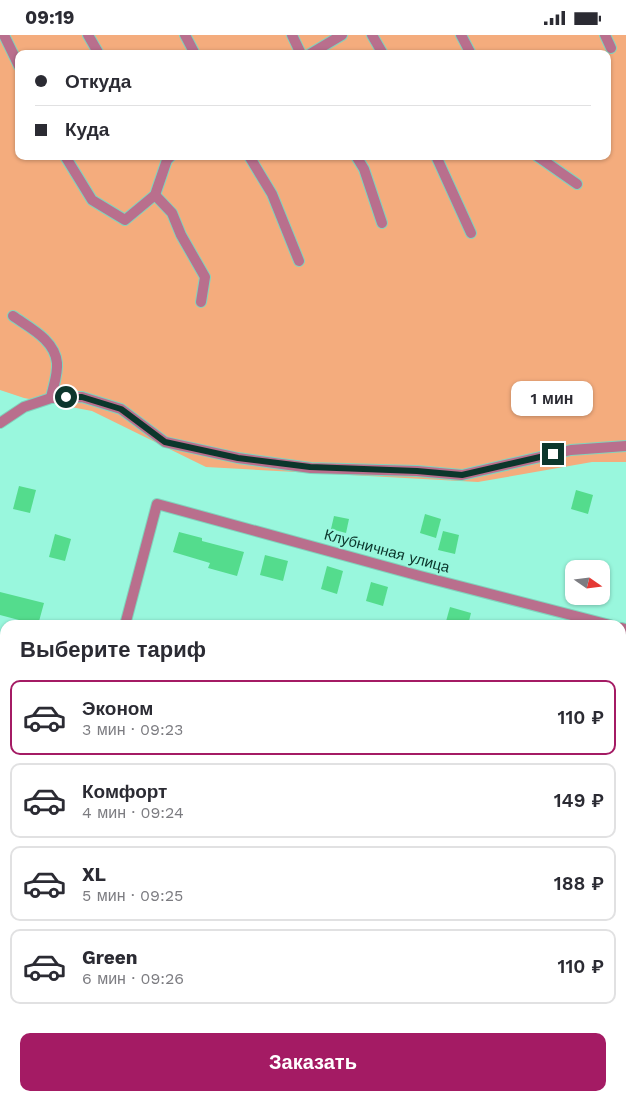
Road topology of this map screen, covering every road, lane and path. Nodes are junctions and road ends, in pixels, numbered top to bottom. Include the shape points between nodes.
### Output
1 (4, 35) edge
2 (88, 35) edge
3 (185, 35) edge
4 (292, 35) edge
5 (342, 35) edge
6 (372, 35) edge
7 (461, 35) edge
8 (605, 35) edge
9 (611, 48) dead end
10 (97, 50) edge
11 (193, 50) edge
12 (299, 50) edge
13 (317, 50) edge
14 (380, 50) edge
15 (469, 50) edge
16 (15, 58) edge
17 (67, 160) edge
18 (167, 160) edge
19 (251, 160) edge
20 (358, 160) edge
21 (438, 160) edge
22 (543, 160) edge
23 (577, 185) dead end
24 (155, 195) junction
25 (382, 223) dead end
26 (471, 233) dead end
27 (299, 261) dead end
28 (202, 302) dead end
29 (13, 316) dead end
30 (51, 398) junction
31 (0, 423) edge
32 (626, 446) edge
33 (126, 620) edge
34 (590, 620) edge

1 - 16 street
2 - 10 street
3 - 11 street
4 - 12 street
5 - 13 street
6 - 14 street
7 - 15 street
8 - 9 street
17 - 24 street via 92,200 125,220
18 - 24 street
19 - 27 street via 272,194
20 - 25 street
21 - 26 street
22 - 23 street
24 - 28 street via 172,213 205,277
29 - 30 street via 53,347 57,363
30 - 31 street via 24,407
30 - 32 street via 82,397 121,409 165,442 238,458 310,467 462,475 571,450
33 - 34 street, Клубничная улица via 157,504

